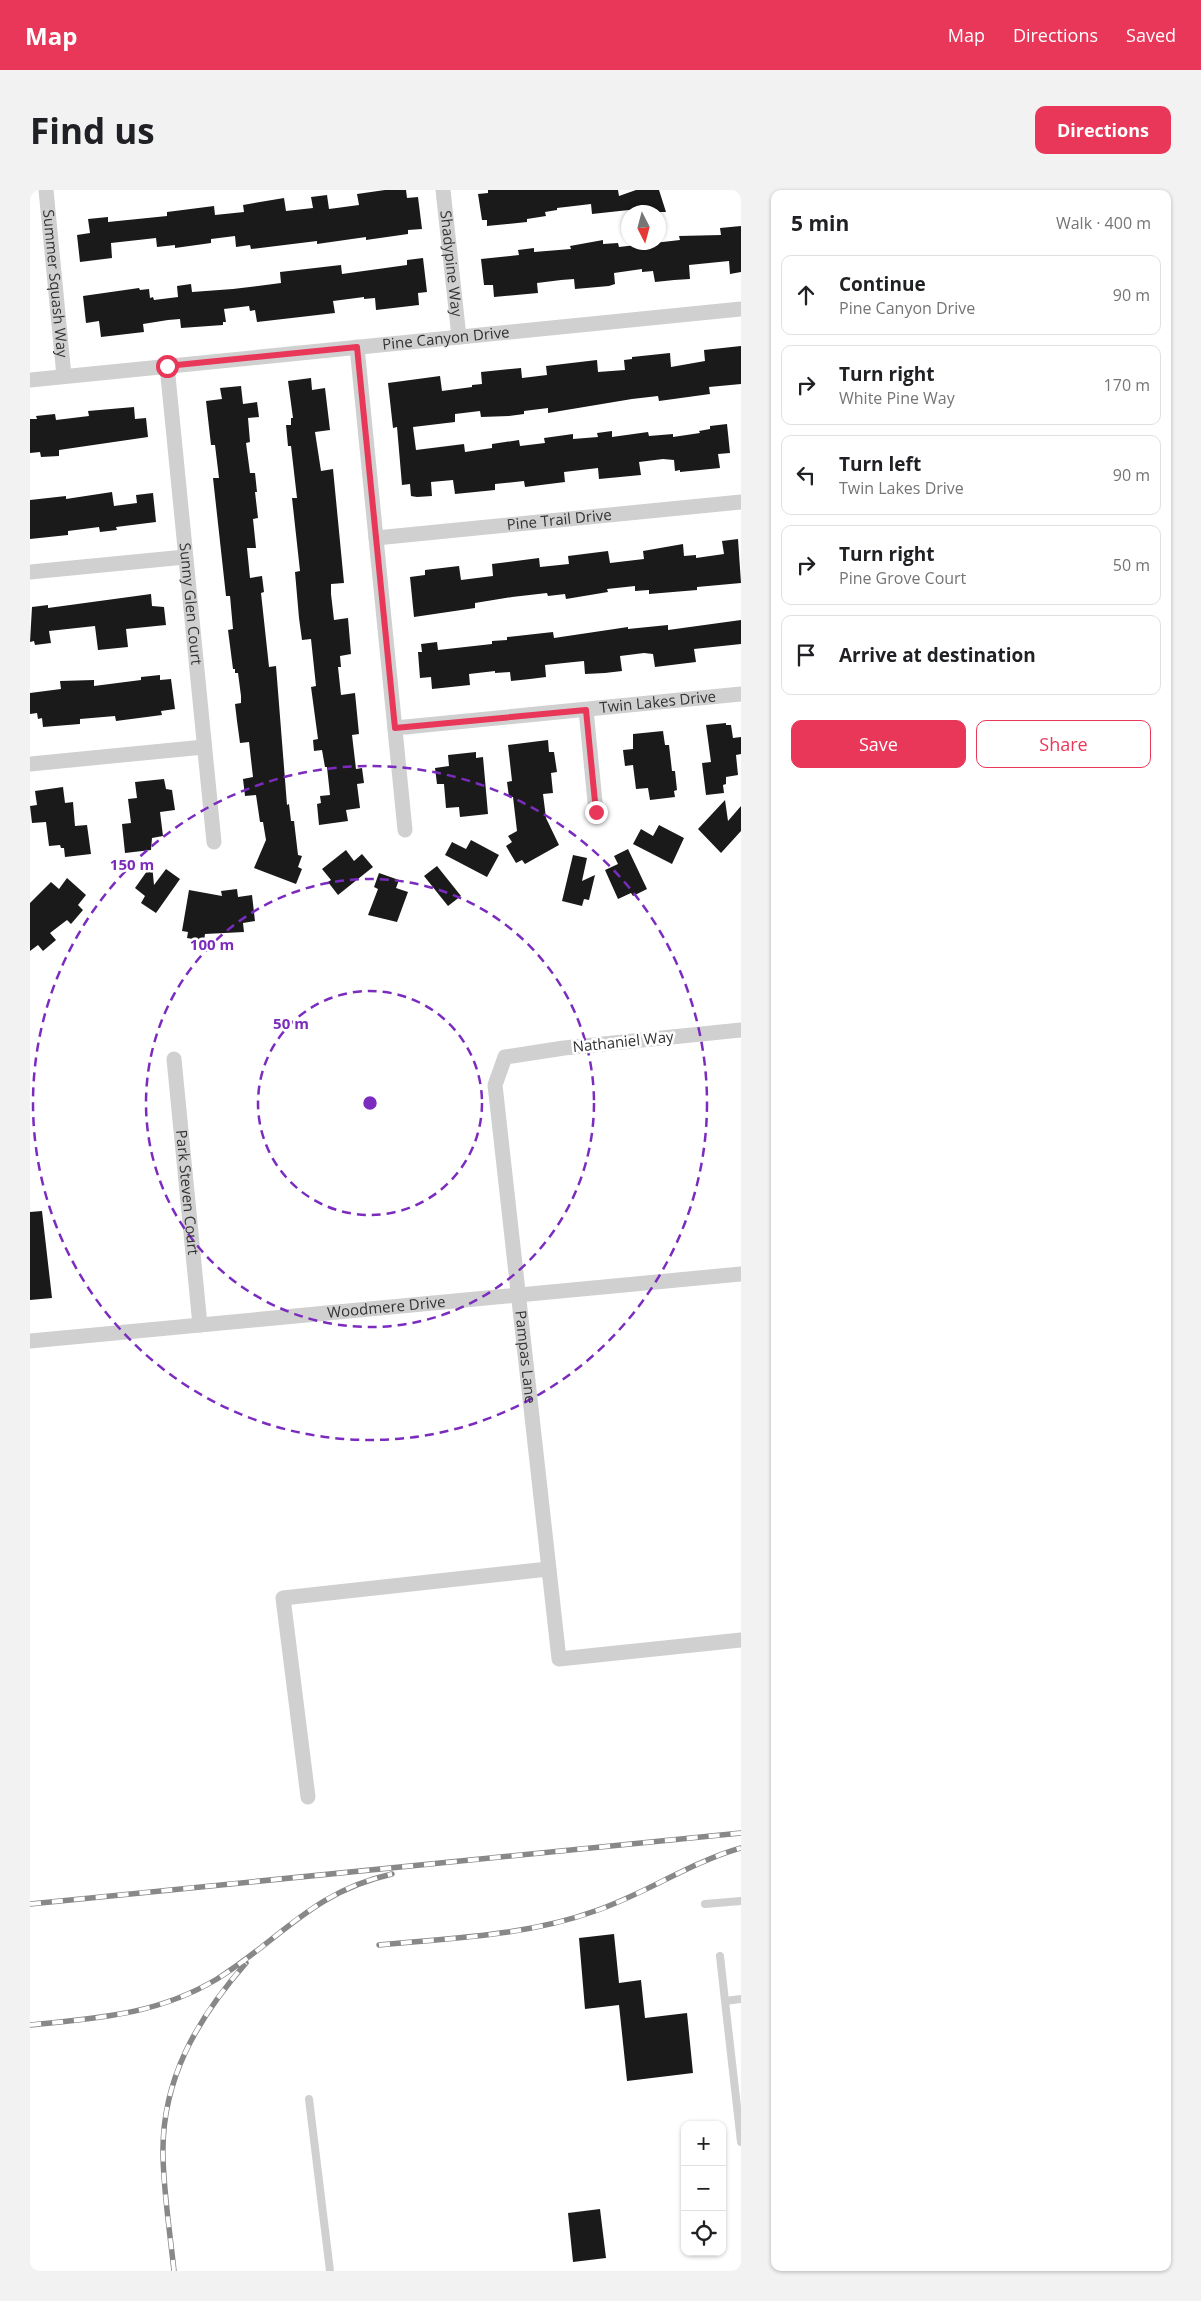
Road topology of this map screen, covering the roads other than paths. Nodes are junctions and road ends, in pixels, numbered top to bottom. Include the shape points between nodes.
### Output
1 (46, 190) edge
2 (443, 190) edge
3 (741, 309) edge
4 (459, 337) junction
5 (357, 347) junction
6 (167, 366) junction
7 (64, 376) junction
8 (30, 380) edge
9 (741, 502) edge
10 (376, 538) junction
11 (186, 557) junction
12 (30, 572) edge
13 (741, 694) edge
14 (586, 710) junction
15 (395, 728) junction
16 (204, 747) junction
17 (30, 764) edge
18 (596, 812) dead end
19 (405, 830) dead end
20 (214, 842) dead end
21 (741, 1030) edge
22 (505, 1057) joint
23 (174, 1059) dead end
24 (741, 1274) edge
25 (517, 1295) junction
26 (200, 1325) junction
27 (30, 1342) edge
28 (548, 1569) junction
29 (741, 1640) edge
30 (308, 1797) dead end
31 (741, 1901) edge
32 (706, 1904) dead end
33 (720, 1956) dead end
34 (741, 1999) edge
35 (725, 2001) junction
36 (308, 2098) dead end
37 (739, 2112) edge
38 (741, 2142) edge
39 (330, 2271) edge

1 - 7 street, Summer Squash Way
2 - 4 street, Shadypine Way
3 - 4 street, Pine Canyon Drive
4 - 5 street, Pine Canyon Drive
5 - 6 street, Pine Canyon Drive
5 - 10 street
6 - 7 street, Pine Canyon Drive
6 - 11 street, Sunny Glen Court
7 - 8 street, Pine Canyon Drive
9 - 10 street, Pine Trail Drive
10 - 15 street
11 - 12 street
11 - 16 street, Sunny Glen Court
13 - 14 street, Twin Lakes Drive
14 - 15 street, Twin Lakes Drive
14 - 18 street
15 - 19 street
16 - 17 street
16 - 20 street, Sunny Glen Court
21 - 22 street, Nathaniel Way
22 - 25 street, Pampas Lane via 495,1085
23 - 26 street, Park Steven Court
24 - 25 street, Woodmere Drive
25 - 26 street, Woodmere Drive
25 - 28 street, Pampas Lane
26 - 27 street, Woodmere Drive
28 - 29 street, Pampas Lane via 559,1659
28 - 30 street via 283,1598
31 - 32 lane
33 - 35 lane
34 - 35 lane
35 - 37 lane
36 - 39 lane
37 - 38 lane

